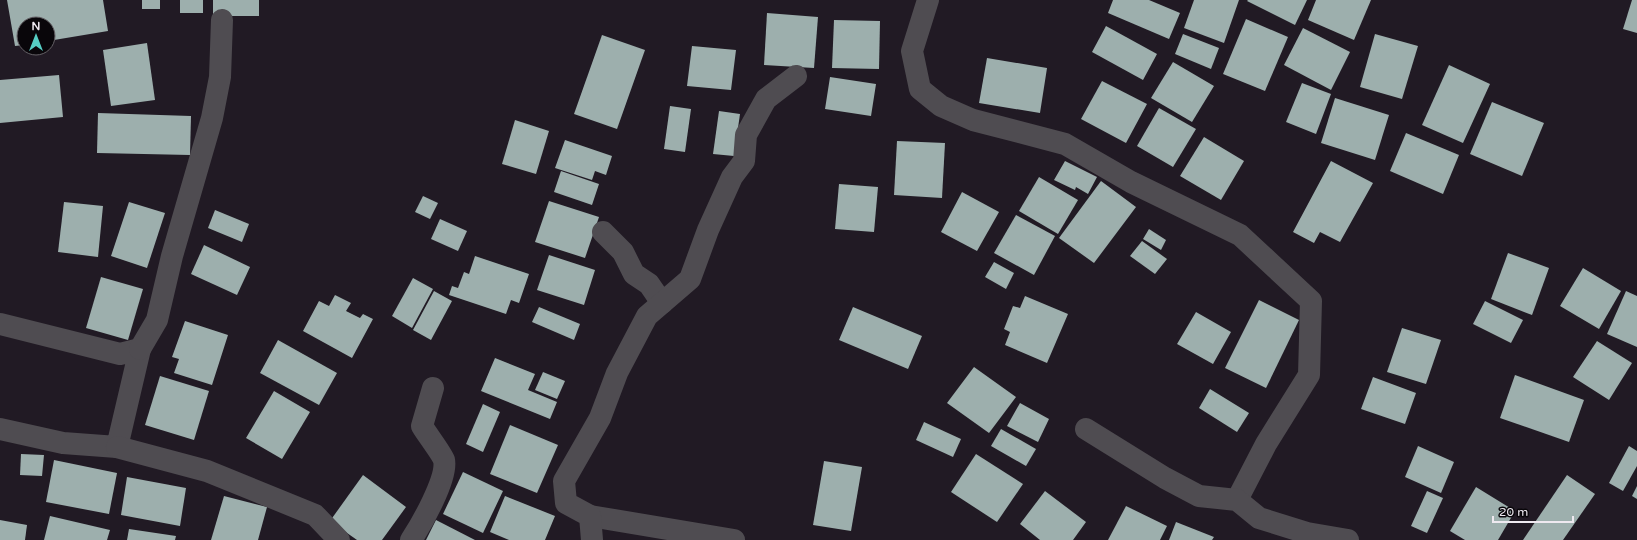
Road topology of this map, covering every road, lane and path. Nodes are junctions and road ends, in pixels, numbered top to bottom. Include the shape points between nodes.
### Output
1 (928, 0) edge
2 (222, 20) dead end
3 (796, 76) dead end
4 (603, 232) dead end
5 (662, 303) junction
6 (0, 324) edge
7 (140, 349) junction
8 (433, 388) dead end
9 (0, 428) edge
10 (1086, 429) dead end
11 (118, 447) junction
12 (1237, 500) junction
13 (590, 516) junction
14 (700, 537) edge
15 (339, 540) edge
16 (411, 540) edge
17 (592, 540) edge
18 (734, 540) edge
19 (1348, 540) edge

1 - 12 street via 912,51 920,89 941,106 973,120 1065,144 1131,182 1240,235 1311,301 1309,375 1266,444
2 - 7 street via 220,77 212,118 172,256 157,320
3 - 5 street via 766,99 746,135 744,161 732,177 708,230 690,279
4 - 5 street via 624,252 634,274 649,284
5 - 13 street via 647,316 617,374 600,418 564,481 566,503
6 - 7 street via 120,354
7 - 11 street
8 - 16 street via 422,426 444,460 442,477 427,515
9 - 11 street via 63,443
10 - 12 street via 1199,496
11 - 15 street via 207,471 315,515
12 - 19 street via 1259,518 1307,533
13 - 14 street
13 - 17 street
14 - 18 street

